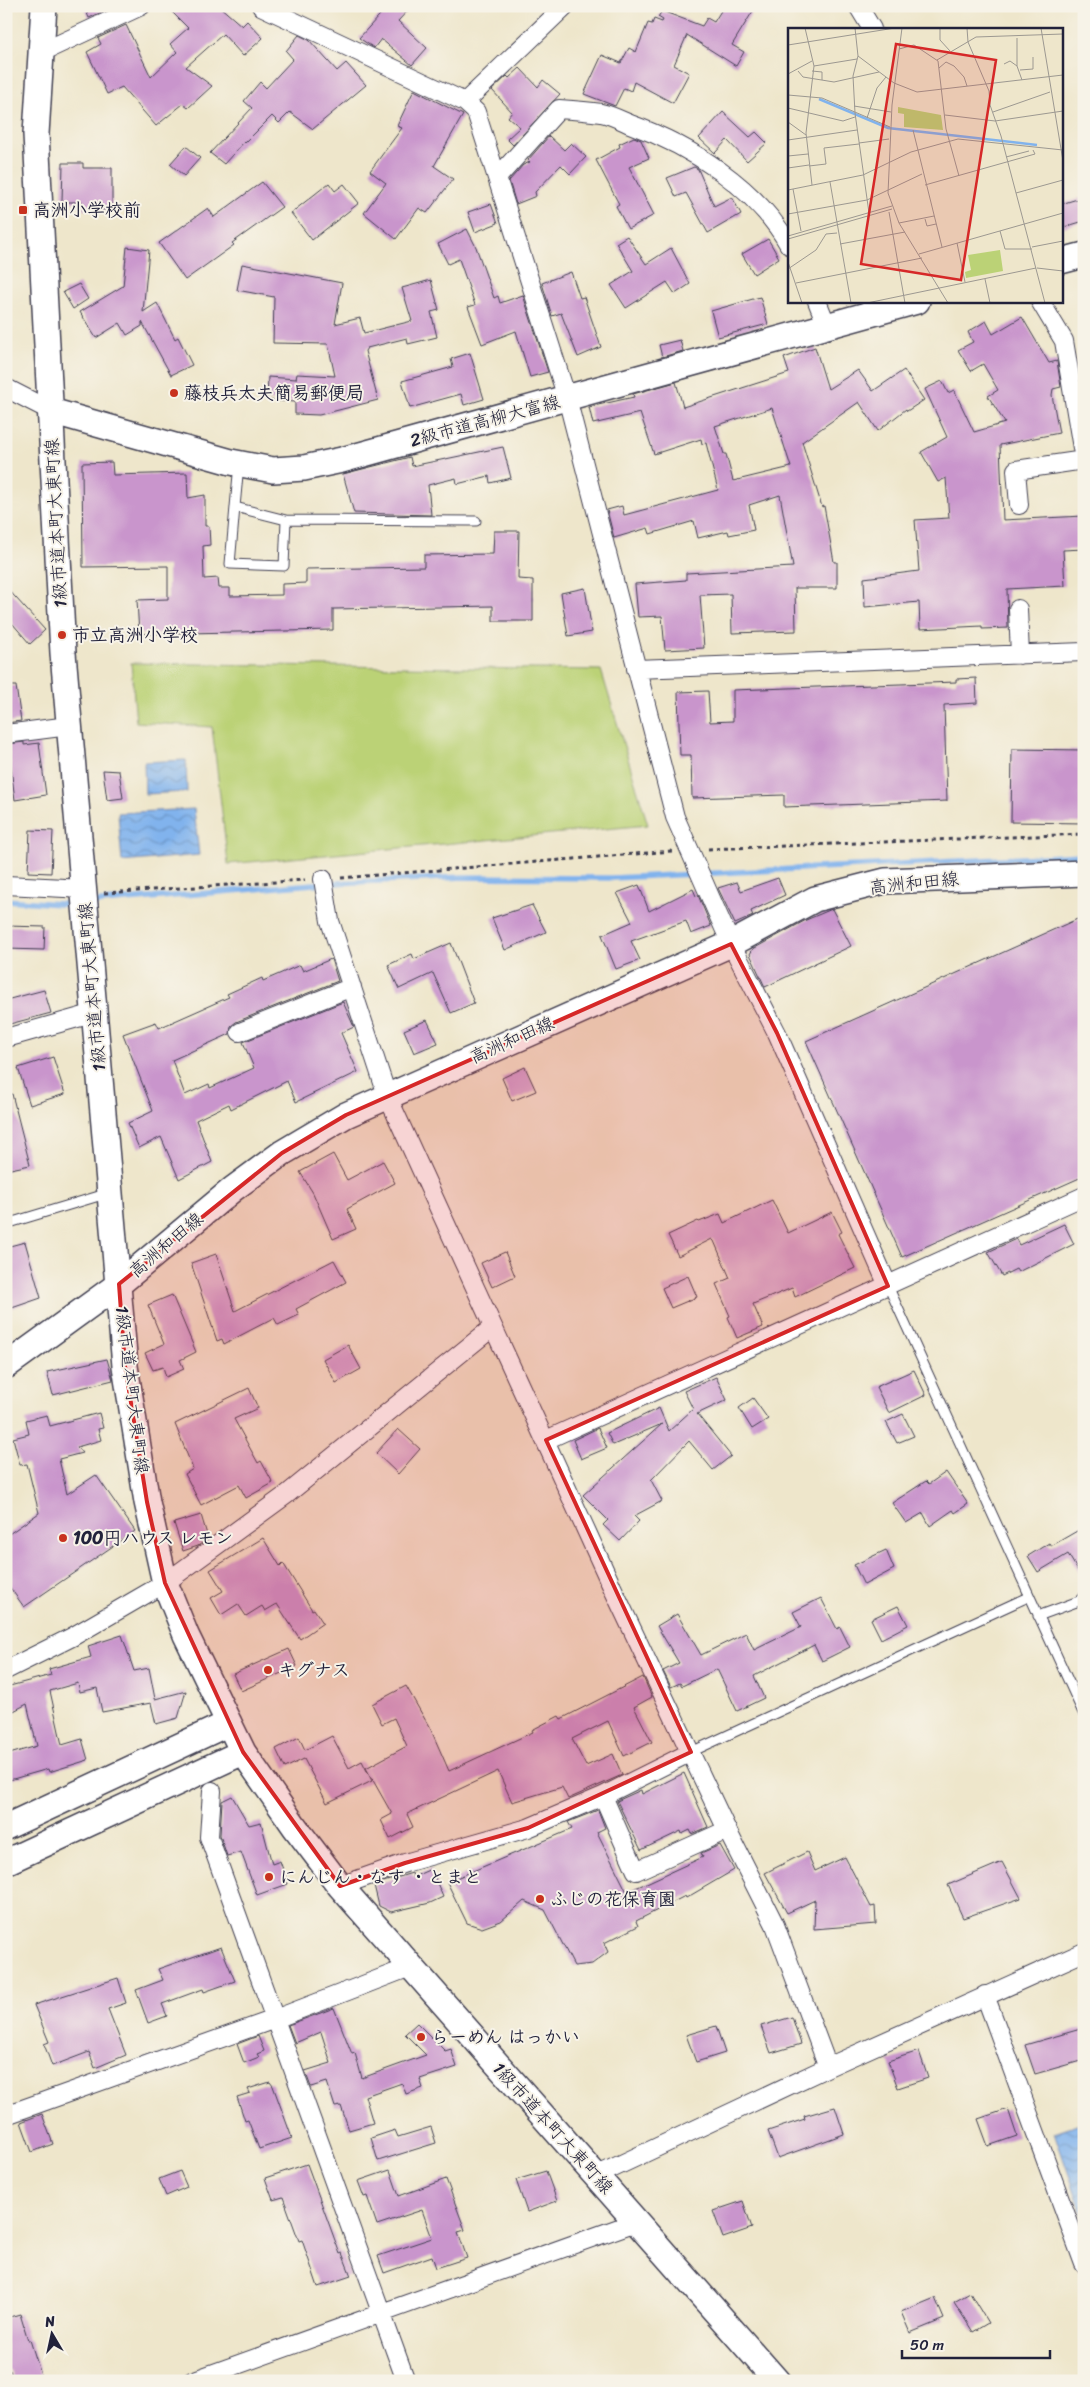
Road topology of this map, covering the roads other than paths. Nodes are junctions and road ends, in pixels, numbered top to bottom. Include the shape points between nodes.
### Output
1 (44, 6) edge
2 (140, 6) edge
3 (261, 6) edge
4 (566, 6) edge
5 (858, 6) edge
6 (871, 28) edge
7 (42, 52) junction
8 (466, 102) junction
9 (496, 178) junction
10 (788, 242) edge
11 (1084, 255) edge
12 (1062, 261) edge
13 (817, 302) edge
14 (913, 302) edge
15 (1041, 302) edge
16 (827, 326) junction
17 (6, 388) edge
18 (567, 398) junction
19 (51, 411) junction
20 (1084, 460) edge
21 (239, 464) junction
22 (1019, 505) dead end
23 (235, 508) junction
24 (286, 520) junction
25 (476, 521) dead end
26 (1018, 609) dead end
27 (1084, 652) edge
28 (1020, 655) junction
29 (636, 669) junction
30 (69, 726) junction
31 (6, 734) edge
32 (1084, 873) edge
33 (323, 879) road end
34 (6, 884) edge
35 (91, 892) junction
36 (732, 944) junction
37 (352, 987) junction
38 (95, 1012) junction
39 (240, 1032) dead end
40 (6, 1038) edge
41 (387, 1095) junction
42 (111, 1193) junction
43 (1084, 1196) edge
44 (6, 1224) edge
45 (119, 1284) junction
46 (888, 1286) junction
47 (493, 1327) junction
48 (6, 1366) edge
49 (546, 1440) junction
50 (165, 1583) junction
51 (1084, 1596) edge
52 (1028, 1597) junction
53 (1038, 1616) junction
54 (6, 1670) edge
55 (1084, 1715) edge
56 (229, 1723) junction
57 (243, 1752) junction
58 (691, 1752) junction
59 (212, 1791) dead end
60 (603, 1796) junction
61 (6, 1827) edge
62 (727, 1830) junction
63 (6, 1862) edge
64 (340, 1886) junction
65 (1084, 1952) edge
66 (410, 1967) junction
67 (985, 1996) junction
68 (275, 2019) junction
69 (828, 2066) junction
70 (6, 2115) edge
71 (596, 2176) junction
72 (636, 2222) junction
73 (1084, 2264) edge
74 (381, 2312) junction
75 (192, 2381) edge
76 (406, 2381) edge
77 (777, 2381) edge

1 - 7 street, 1級市道本町大東町線
2 - 7 street
3 - 8 street
4 - 8 street
5 - 6 street
7 - 19 street, 1級市道本町大東町線 via 36,134
8 - 9 street via 476,112
9 - 10 street via 559,109 602,113 650,131 714,167 750,197
9 - 18 street
11 - 12 street
13 - 16 street
14 - 16 street, 2級市道高柳大富線
15 - 20 street via 1064,341
16 - 18 street, 2級市道高柳大富線
17 - 19 street
18 - 21 street, 2級市道高柳大富線 via 304,468 274,470
18 - 29 street
19 - 21 street, 2級市道高柳大富線
19 - 30 street, 1級市道本町大東町線 via 62,653
20 - 22 street via 1016,470
21 - 23 lane
23 - 24 lane
23 - 24 lane via 230,564 284,566
24 - 25 lane
26 - 28 street
27 - 28 street
28 - 29 street
29 - 36 street via 675,817
30 - 31 street
30 - 35 street, 1級市道本町大東町線
32 - 36 street, 高洲和田線 via 885,881 815,900
33 - 37 street via 330,921
34 - 35 street
35 - 38 street, 1級市道本町大東町線
36 - 41 street, 高洲和田線
36 - 46 street via 777,1033
37 - 39 street
37 - 41 street
38 - 40 street
38 - 42 street, 1級市道本町大東町線
41 - 45 street, 高洲和田線 via 282,1153 233,1189
41 - 47 street
42 - 44 lane
42 - 45 street, 1級市道本町大東町線
43 - 46 street
45 - 48 street, 高洲和田線
45 - 50 street, 1級市道本町大東町線 via 125,1366 147,1502
46 - 49 street
46 - 52 lane
47 - 49 street
47 - 50 street via 286,1495
49 - 58 street
50 - 54 street via 72,1637
50 - 56 street, 1級市道本町大東町線 via 186,1635
51 - 53 lane via 1079,1601
52 - 53 lane
52 - 58 lane
53 - 55 lane
56 - 57 street, 1級市道本町大東町線
56 - 61 street
57 - 63 street
57 - 64 street, 1級市道本町大東町線
58 - 60 street
58 - 62 street
59 - 68 street via 209,1837
60 - 62 street via 636,1871
60 - 64 street via 528,1828 404,1863
62 - 69 street via 775,1925
64 - 66 street, 1級市道本町大東町線
65 - 67 street
66 - 68 street
66 - 71 street, 1級市道本町大東町線
67 - 69 street
67 - 73 street
68 - 70 street
68 - 74 street
69 - 71 street
71 - 72 street, 1級市道本町大東町線
72 - 74 street
72 - 77 street, 1級市道本町大東町線
74 - 75 street
74 - 76 street

